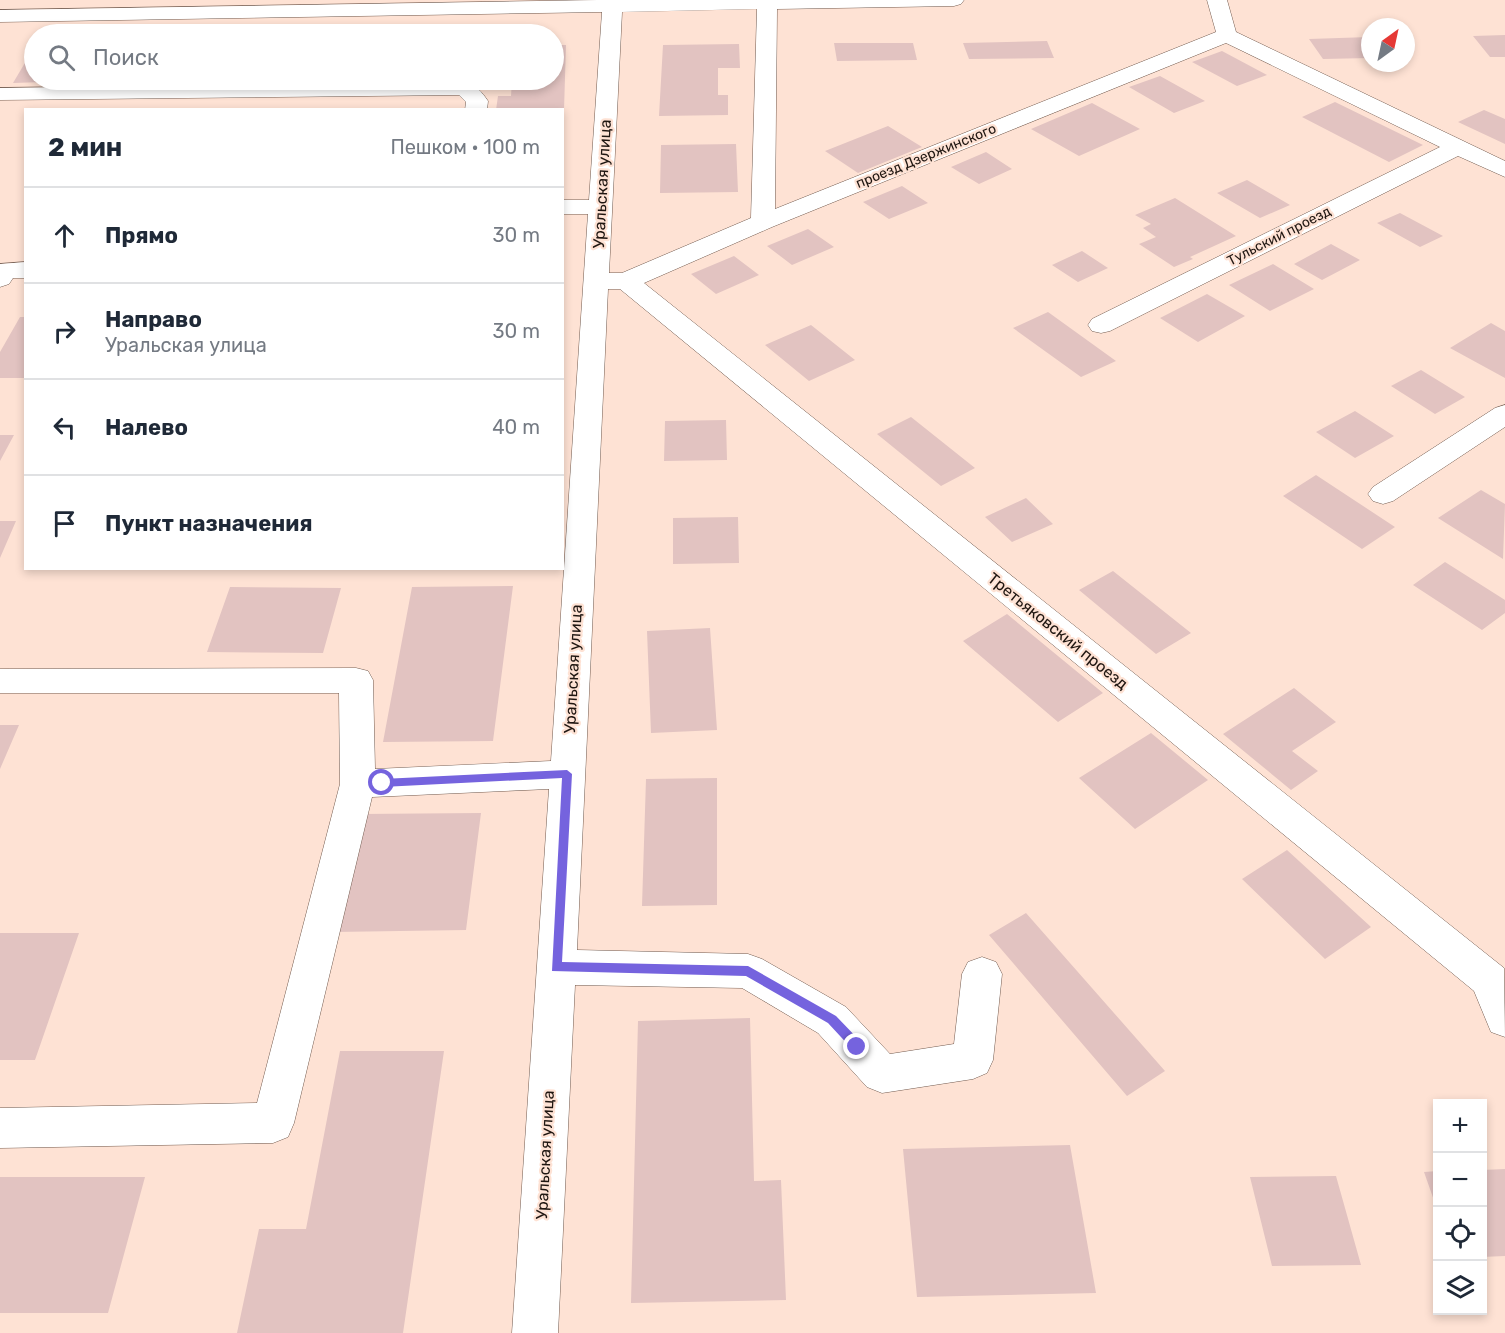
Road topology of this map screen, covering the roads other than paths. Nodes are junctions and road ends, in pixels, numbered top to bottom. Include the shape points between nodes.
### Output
1 (954, 0) edge
2 (1217, 0) edge
3 (767, 1) edge
4 (612, 6) junction
5 (101, 8) edge
6 (178, 14) junction
7 (0, 16) edge
8 (173, 24) edge
9 (1227, 35) junction
10 (72, 90) edge
11 (467, 90) edge
12 (0, 94) edge
13 (476, 108) edge
14 (1458, 147) junction
15 (1505, 170) edge
16 (564, 207) edge
17 (600, 207) junction
18 (763, 222) junction
19 (24, 270) edge
20 (0, 279) edge
21 (611, 281) junction
22 (1101, 325) dead end
23 (1505, 414) edge
24 (1383, 494) dead end
25 (0, 681) edge
26 (567, 774) junction
27 (358, 784) junction
28 (556, 967) junction
29 (982, 974) dead end
30 (1497, 974) edge
31 (1505, 1019) edge
32 (0, 1128) edge
33 (535, 1333) edge

1 - 3 street
2 - 9 street
3 - 4 street
3 - 18 street
4 - 6 street
4 - 17 street, Уральская улица
5 - 6 street
5 - 7 street
6 - 8 street
9 - 14 street
9 - 18 street, проезд Дзержинского
10 - 12 street
11 - 13 street via 477,101
14 - 15 street
14 - 22 street, Тульский проезд
16 - 17 street
17 - 21 street, Уральская улица
18 - 21 street, проезд Дзержинского
19 - 20 street via 4,271
21 - 26 street, Уральская улица
21 - 30 street, Третьяковский проезд
23 - 24 street
25 - 27 street via 356,680
26 - 27 street
26 - 28 street, Уральская улица
27 - 32 street via 273,1123
28 - 29 street via 748,971 832,1020 882,1074 973,1060
28 - 33 street, Уральская улица
30 - 31 street

